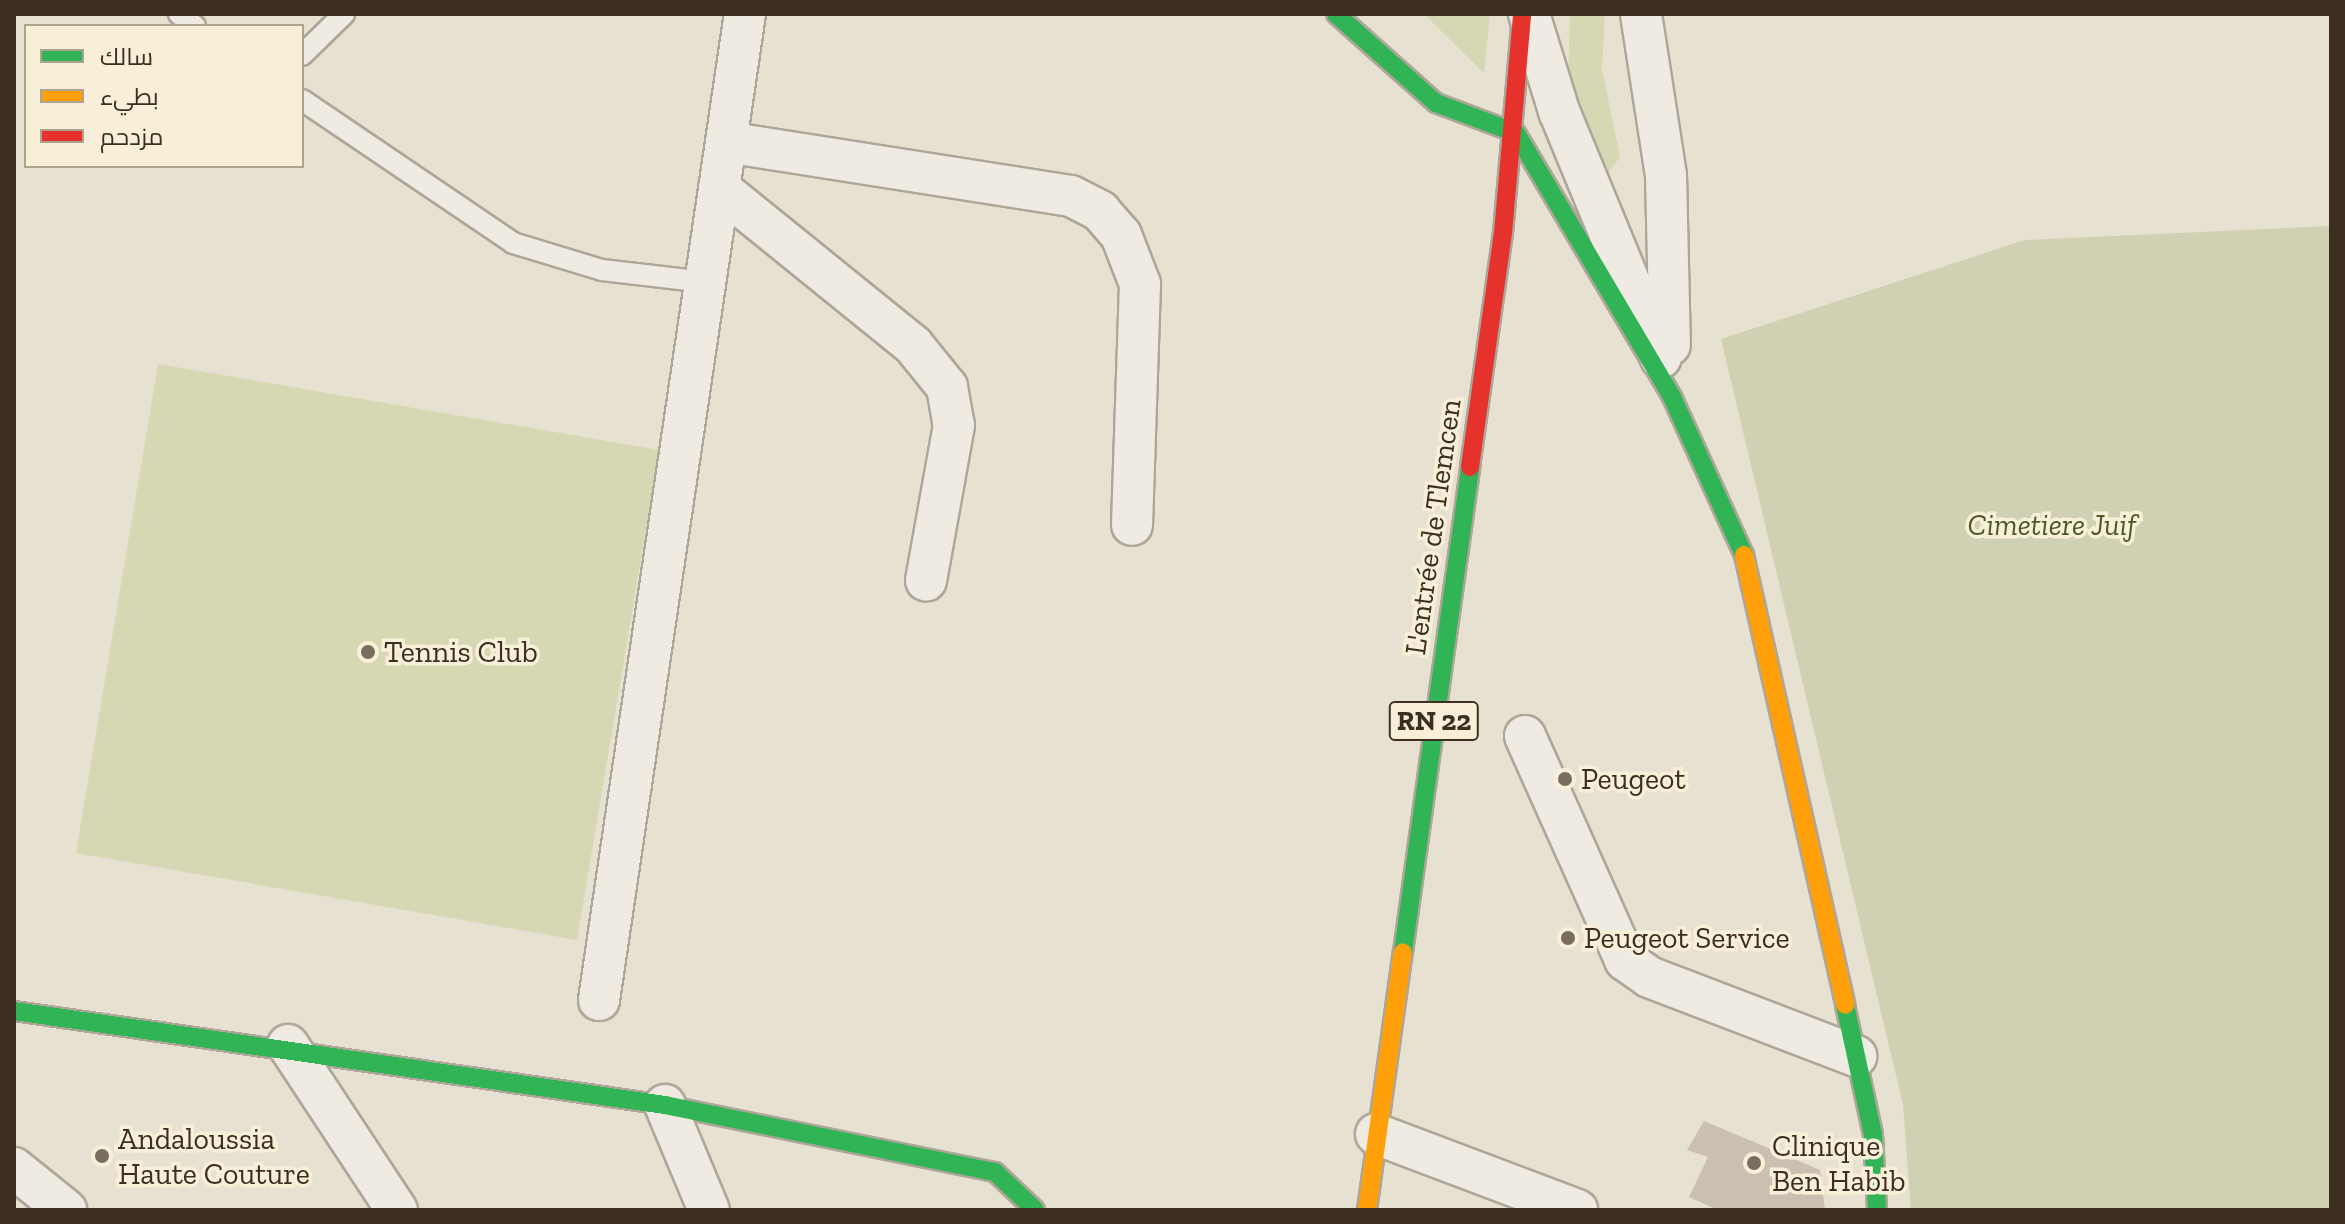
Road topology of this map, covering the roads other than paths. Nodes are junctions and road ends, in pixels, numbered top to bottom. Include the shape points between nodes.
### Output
1 (344, 14) edge
2 (745, 14) edge
3 (1336, 14) edge
4 (1522, 14) edge
5 (1529, 14) edge
6 (1645, 21) edge
7 (304, 53) edge
8 (304, 101) edge
9 (1516, 133) junction
10 (726, 142) junction
11 (719, 188) junction
12 (1668, 255) junction
13 (1629, 271) junction
14 (705, 282) junction
15 (1672, 397) junction
16 (1132, 525) dead end
17 (926, 581) dead end
18 (1525, 736) dead end
19 (599, 1000) dead end
20 (14, 1011) edge
21 (288, 1045) junction
22 (1856, 1056) junction
23 (665, 1105) junction
24 (1376, 1134) junction
25 (14, 1168) edge
26 (66, 1210) edge
27 (397, 1210) edge
28 (709, 1210) edge
29 (1035, 1210) edge
30 (1367, 1210) edge
31 (1577, 1210) edge
32 (1877, 1210) edge

1 - 7 lane
2 - 10 street
3 - 9 street via 1436,103
4 - 9 street, RN 22
5 - 13 street via 1559,111
6 - 12 street via 1666,175
8 - 14 lane via 513,243 602,270
9 - 15 street
9 - 24 street, L'entrée de Tlemcen / RN 22
10 - 11 street
10 - 16 street via 1071,196 1100,211 1121,235 1140,284
11 - 14 street
11 - 17 street via 913,345 947,387 954,425
12 - 13 street
12 - 15 street
13 - 15 street
14 - 19 street
15 - 22 street via 1751,572
18 - 22 street via 1625,960 1649,977
20 - 21 street
21 - 23 street
21 - 27 street
22 - 32 street via 1873,1135
23 - 28 street
23 - 29 street via 995,1172
24 - 30 street, L'entrée de Tlemcen / RN 22
24 - 31 street
25 - 26 street

